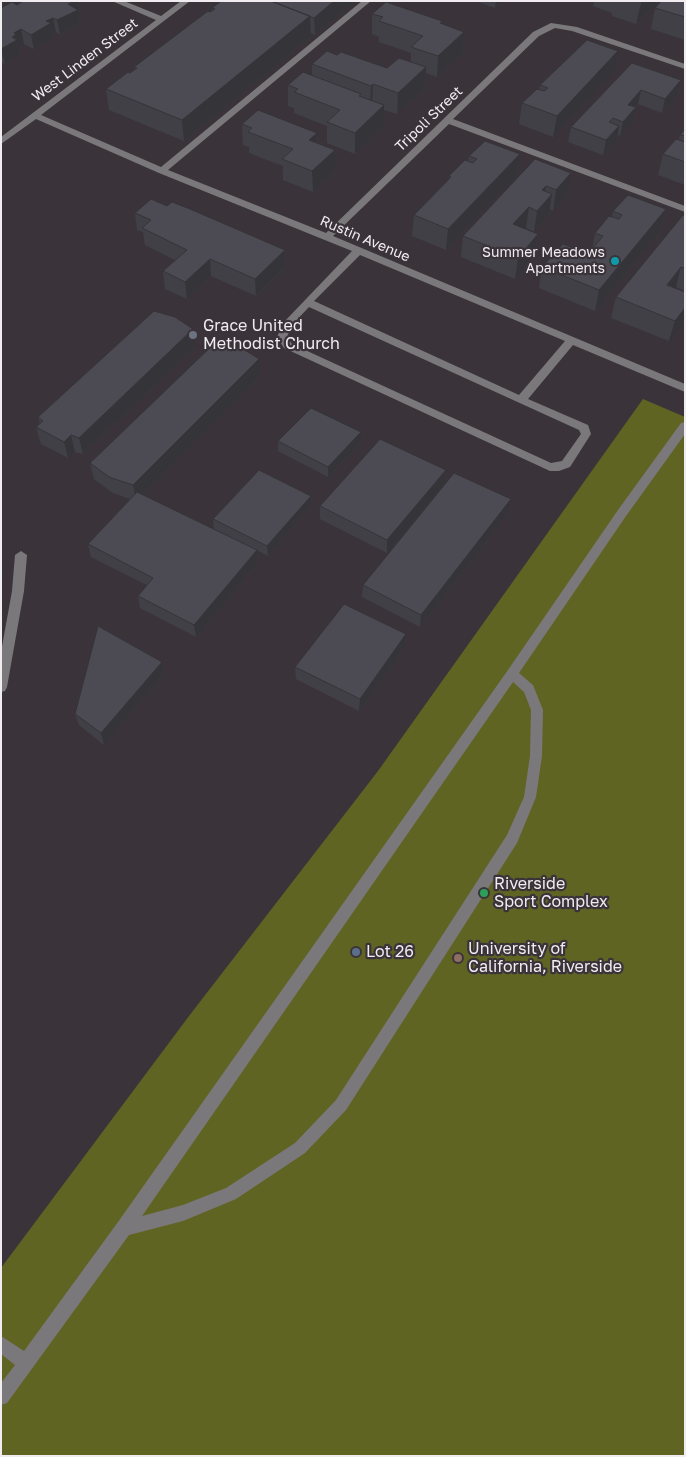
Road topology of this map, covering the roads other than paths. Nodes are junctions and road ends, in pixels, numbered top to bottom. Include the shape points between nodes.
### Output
1 (116, 1) edge
2 (186, 1) edge
3 (367, 1) edge
4 (162, 19) junction
5 (685, 67) edge
6 (35, 115) junction
7 (447, 120) junction
8 (1, 141) edge
9 (162, 171) junction
10 (685, 209) edge
11 (327, 237) junction
12 (358, 250) junction
13 (307, 302) junction
14 (571, 342) junction
15 (685, 388) edge
16 (521, 400) junction
17 (685, 426) edge
18 (21, 555) dead end
19 (512, 674) junction
20 (1, 687) edge
21 (124, 1228) junction
22 (1, 1344) edge
23 (26, 1363) junction
24 (1, 1397) edge

1 - 4 street
2 - 4 street, West Linden Street
3 - 9 street
4 - 6 street, West Linden Street
5 - 7 street, Tripoli Street via 554,25 536,34
6 - 8 street, West Linden Street
6 - 9 street, Rustin Avenue
7 - 10 street
7 - 11 street, Tripoli Street
9 - 11 street, Rustin Avenue
11 - 12 street, Rustin Avenue
12 - 13 street
12 - 14 street, Rustin Avenue
13 - 16 street
13 - 16 street via 288,324 282,337 288,346 550,466 559,468 566,464 586,434 584,428
14 - 15 street, Rustin Avenue
14 - 16 street
17 - 19 street
18 - 20 street
19 - 21 street
19 - 21 street via 528,689 537,710 536,756 530,796 512,839 341,1105 300,1148 231,1194 184,1213
21 - 23 street
22 - 23 street
23 - 24 street

